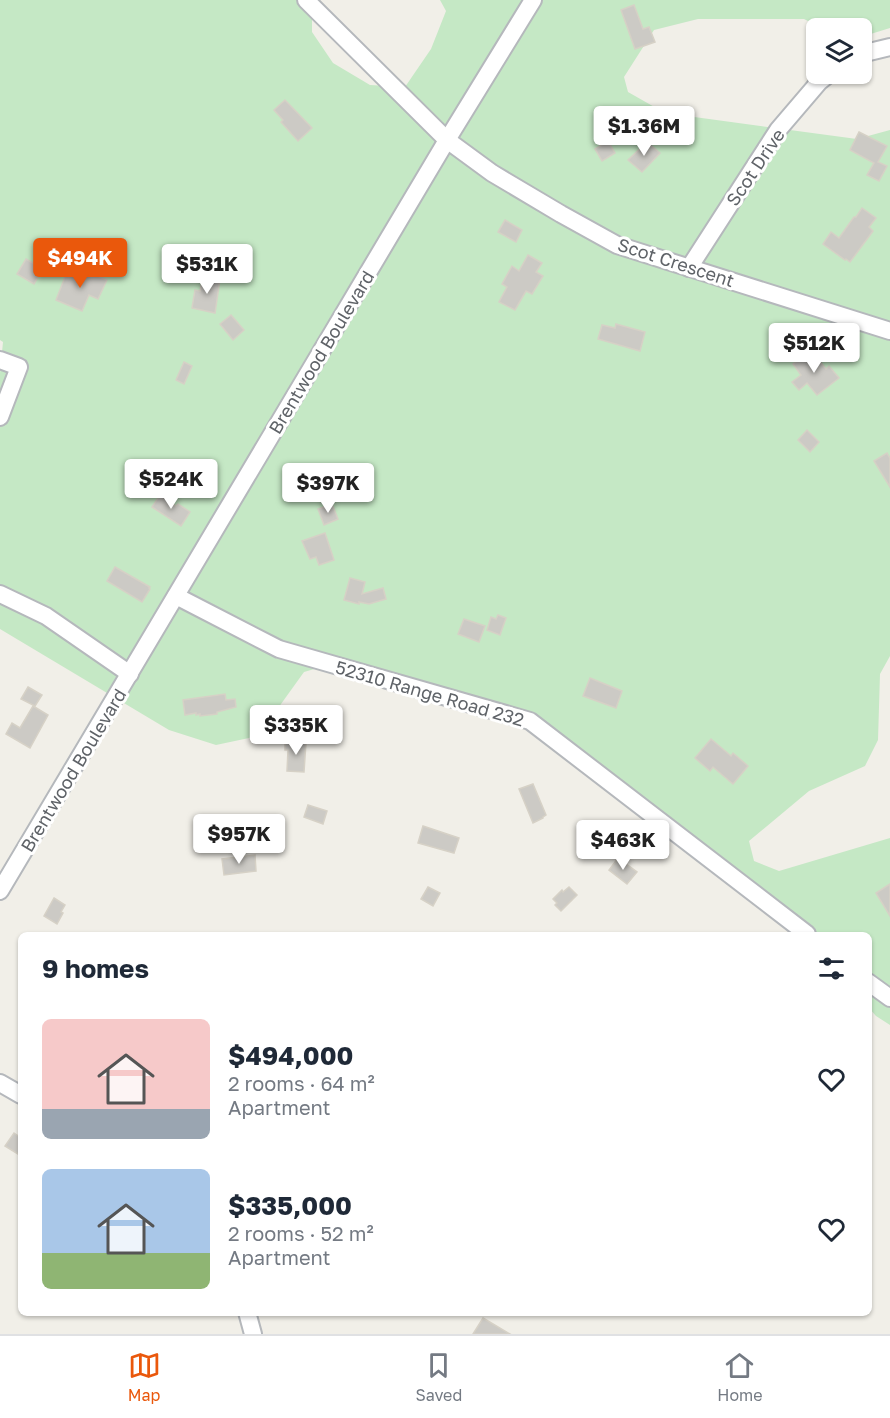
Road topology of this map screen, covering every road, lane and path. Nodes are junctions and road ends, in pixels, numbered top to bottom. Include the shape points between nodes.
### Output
1 (306, 0) edge
2 (533, 0) edge
3 (890, 47) edge
4 (872, 51) edge
5 (817, 84) edge
6 (447, 140) junction
7 (689, 268) junction
8 (890, 331) edge
9 (0, 360) edge
10 (0, 417) edge
11 (0, 594) edge
12 (176, 596) junction
13 (130, 674) junction
14 (0, 891) edge
15 (804, 932) edge
16 (872, 985) edge
17 (890, 998) edge
18 (0, 1083) edge
19 (18, 1093) edge
20 (248, 1316) edge
21 (253, 1334) edge

1 - 6 street, Scot Crescent
2 - 6 street, Brentwood Boulevard
3 - 4 street
5 - 7 street, Scot Drive via 778,130
6 - 7 street, Scot Crescent via 492,173 617,244
6 - 12 street, Brentwood Boulevard
7 - 8 street, Scot Crescent
9 - 10 street via 19,367
11 - 13 street via 46,616
12 - 13 street, Brentwood Boulevard
12 - 15 street, 52310 Range Road 232 via 279,649 530,721
13 - 14 street, Brentwood Boulevard
16 - 17 street
18 - 19 street
20 - 21 street

